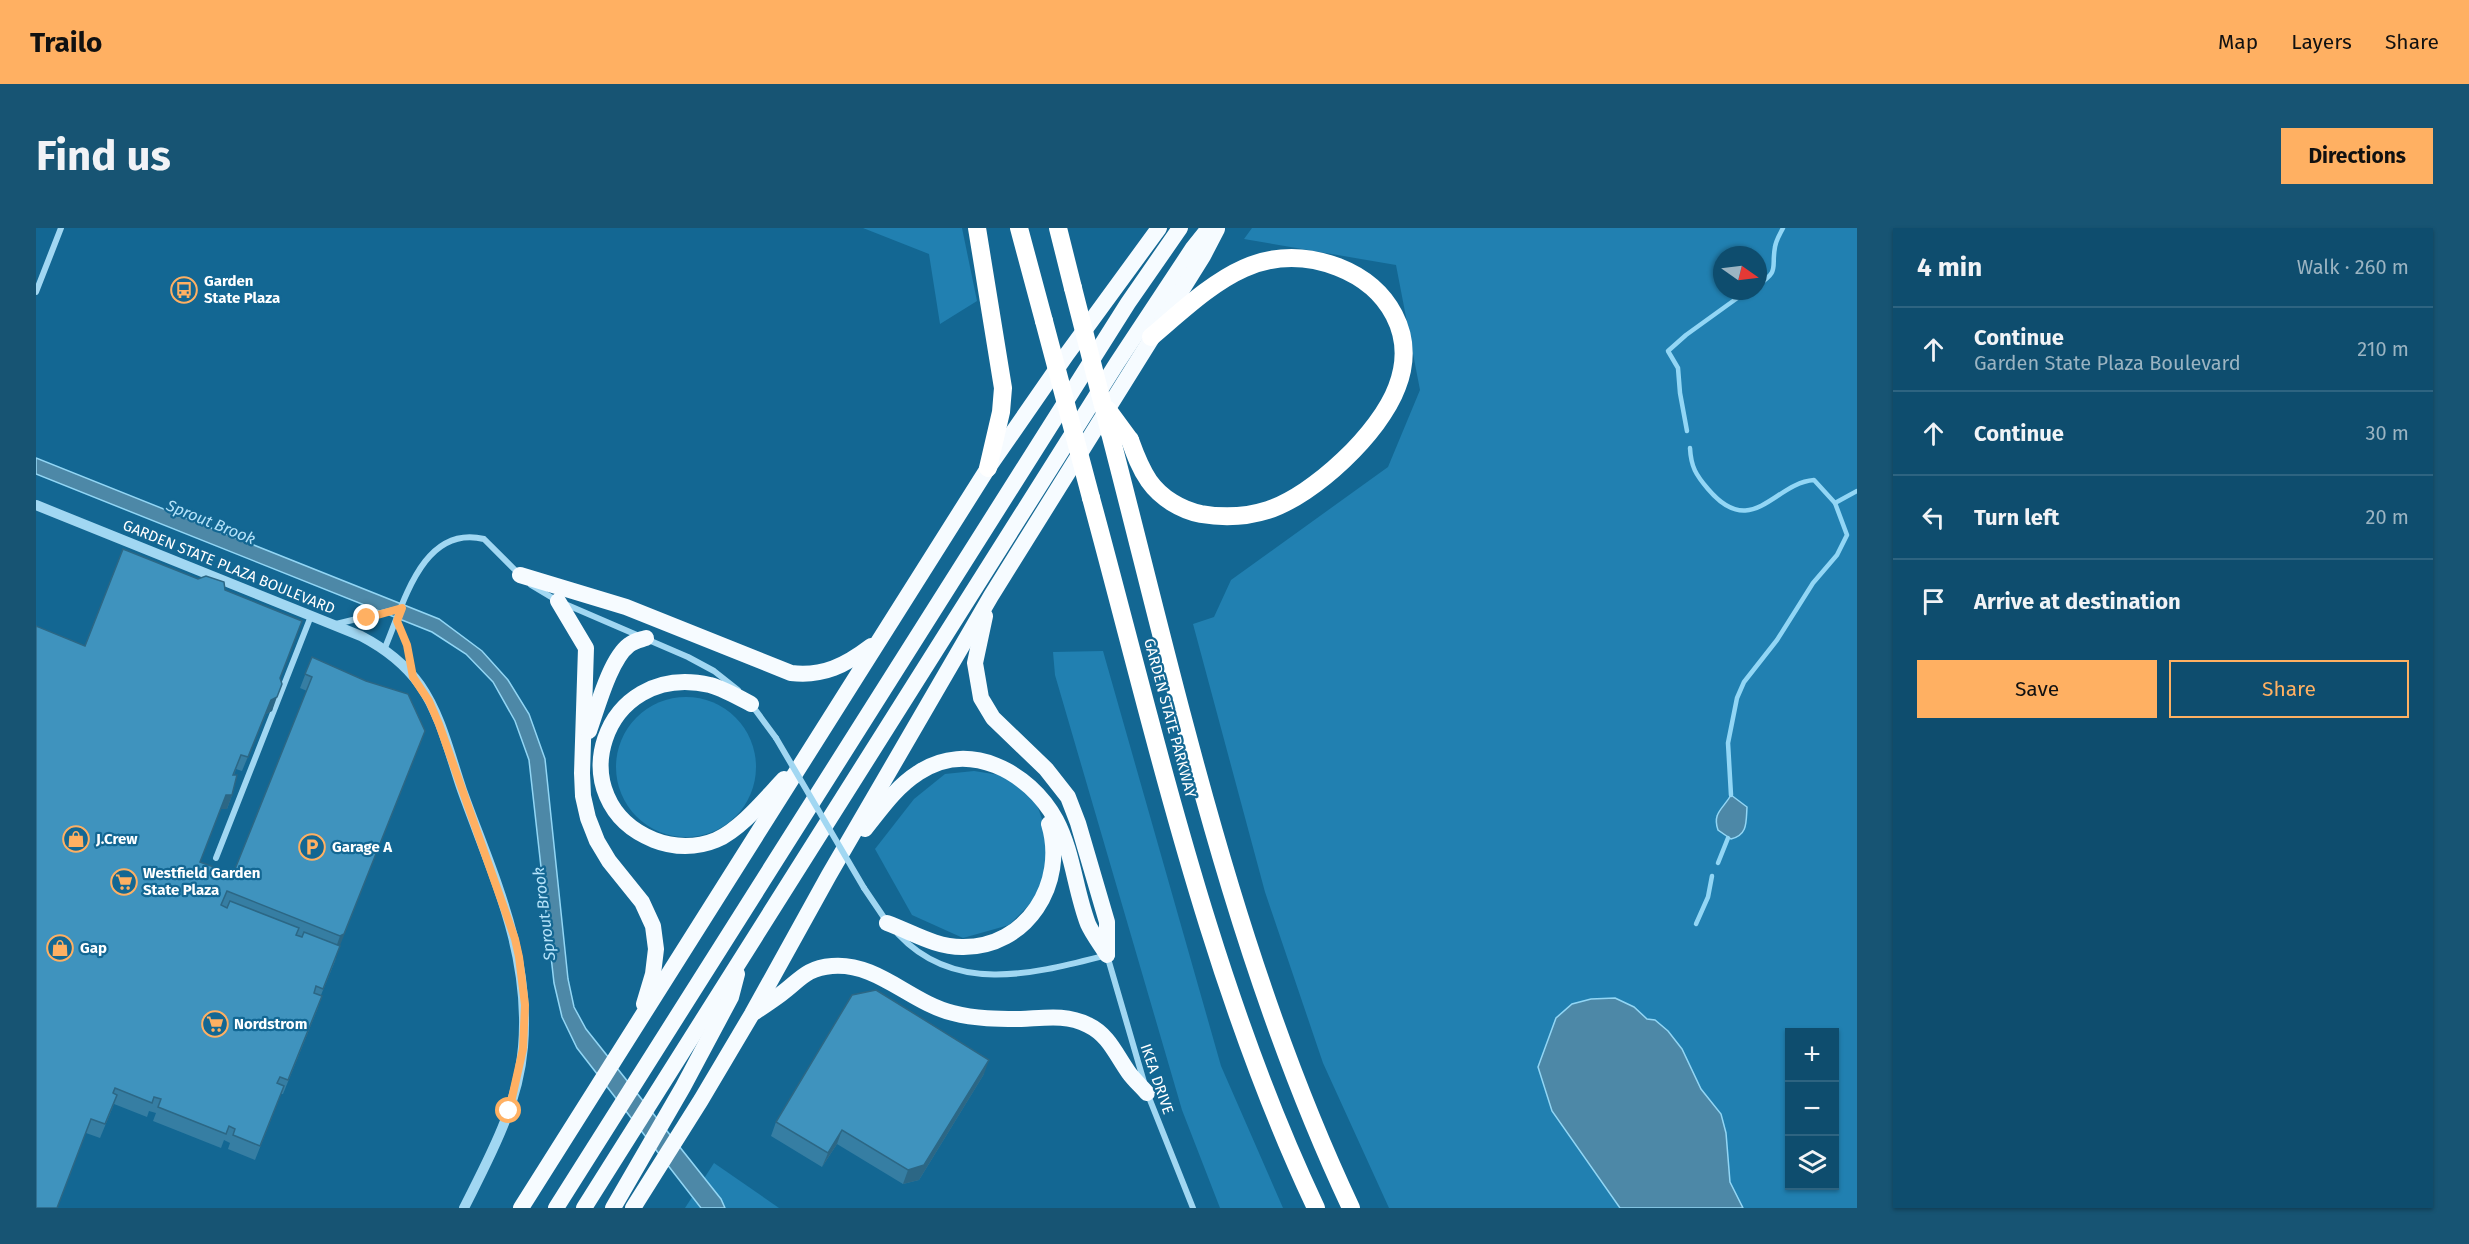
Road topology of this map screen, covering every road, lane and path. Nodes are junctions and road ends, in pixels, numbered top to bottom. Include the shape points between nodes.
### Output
1 (61, 228) edge
2 (976, 228) edge
3 (1019, 228) edge
4 (1058, 228) edge
5 (1159, 228) edge
6 (1180, 228) edge
7 (1209, 228) edge
8 (1217, 228) edge
9 (36, 292) edge
10 (1151, 337) junction
11 (1102, 402) junction
12 (988, 468) junction
13 (36, 505) edge
14 (520, 575) junction
15 (991, 596) junction
16 (558, 602) junction
17 (402, 608) junction
18 (311, 616) junction
19 (397, 621) junction
20 (334, 625) junction
21 (646, 638) junction
22 (879, 640) junction
23 (384, 650) junction
24 (413, 677) junction
25 (751, 704) junction
26 (584, 743) junction
27 (810, 753) junction
28 (1041, 797) junction
29 (216, 858) dead end
30 (829, 874) junction
31 (887, 922) junction
32 (1107, 955) junction
33 (741, 958) junction
34 (752, 1014) junction
35 (636, 1027) junction
36 (1147, 1093) junction
37 (636, 1203) edge
38 (464, 1208) edge
39 (521, 1208) edge
40 (556, 1208) edge
41 (584, 1208) edge
42 (613, 1208) edge
43 (1193, 1208) edge
44 (1316, 1208) edge
45 (1351, 1208) edge

1 - 9 street
2 - 12 highway via 1003,388
3 - 44 highway, GARDEN STATE PARKWAY, bridge via 1217,954 1267,1097
4 - 11 highway, GARDEN STATE PARKWAY, bridge
5 - 12 highway
6 - 40 highway via 1122,313
7 - 33 highway via 1117,363
8 - 10 highway
10 - 11 highway, bridge via 1224,277 1261,262 1301,259 1351,273 1377,290 1395,315 1403,360 1396,390 1349,454 1317,482 1271,509 1224,517 1195,513 1157,491 1130,440
10 - 15 highway
11 - 45 highway, GARDEN STATE PARKWAY, bridge via 1223,869 1297,1086
12 - 22 highway
13 - 18 street, GARDEN STATE PLAZA BOULEVARD
14 - 16 street
14 - 17 street via 484,539 460,538 429,554
14 - 22 highway via 626,607 791,673 826,672
15 - 30 highway
15 - 32 highway via 975,663 981,698 993,718 1068,797 1107,922
16 - 21 street
16 - 26 highway via 586,648
17 - 19 street
17 - 20 street
18 - 20 street, GARDEN STATE PLAZA BOULEVARD
18 - 29 street
19 - 23 street
19 - 24 street via 407,645
20 - 23 street, GARDEN STATE PLAZA BOULEVARD
21 - 25 street via 714,671
21 - 26 highway via 622,652
22 - 27 highway
23 - 24 street, GARDEN STATE PLAZA BOULEVARD
24 - 38 street, GARDEN STATE PLAZA BOULEVARD via 439,724 515,939 523,983 523,1049 509,1111
25 - 27 highway via 709,685 674,683 643,691 624,705 606,735 601,778 611,805 643,836 671,845 691,846 717,840 746,819
25 - 31 street, bridge via 776,738
26 - 35 highway via 582,784 588,818 609,861 642,902 653,926 653,974
27 - 35 highway
28 - 30 highway via 1019,777 995,765 958,759 932,765 891,795
28 - 31 highway via 1051,831 1053,869 1046,894 1021,926 988,944 962,947 934,942
28 - 32 highway via 1061,830 1089,925
30 - 34 highway
31 - 32 street via 930,958 978,974 1029,973
32 - 36 street, IKEA DRIVE
33 - 41 highway
33 - 42 highway via 731,997
34 - 36 highway via 809,971 854,967 873,973 921,1002 953,1013 1078,1020 1104,1035
34 - 37 highway
35 - 39 highway
36 - 43 street, IKEA DRIVE

